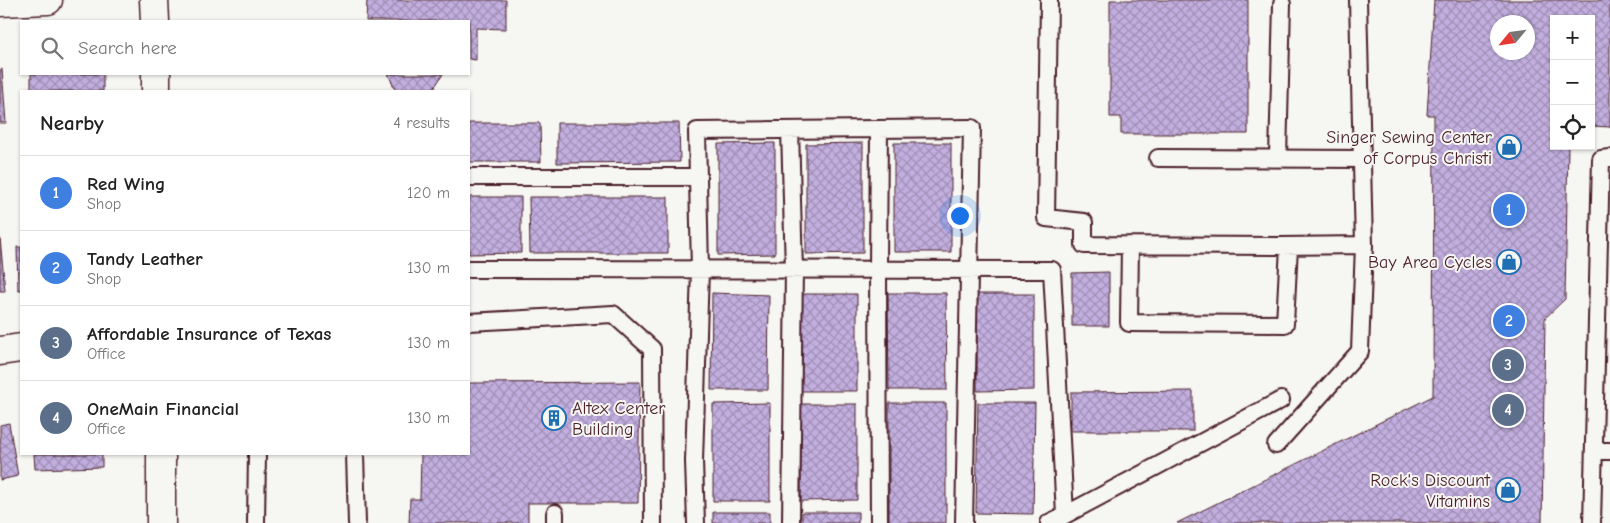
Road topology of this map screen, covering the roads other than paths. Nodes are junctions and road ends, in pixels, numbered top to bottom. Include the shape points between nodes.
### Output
1 (48, 0) edge
2 (154, 0) edge
3 (1049, 0) edge
4 (1358, 0) edge
5 (0, 2) edge
6 (1282, 4) dead end
7 (155, 20) edge
8 (156, 75) edge
9 (156, 90) edge
10 (879, 129) junction
11 (790, 130) junction
12 (1278, 157) junction
13 (1158, 158) dead end
14 (1610, 158) edge
15 (1362, 159) junction
16 (470, 177) edge
17 (698, 177) junction
18 (1364, 244) junction
19 (1130, 245) junction
20 (1289, 246) junction
21 (470, 270) edge
22 (700, 270) junction
23 (794, 270) junction
24 (878, 270) junction
25 (968, 270) junction
26 (470, 322) edge
27 (20, 348) edge
28 (0, 351) edge
29 (1281, 400) dead end
30 (1276, 445) dead end
31 (1602, 451) edge
32 (161, 455) edge
33 (257, 455) edge
34 (355, 455) edge
35 (1065, 515) junction
36 (161, 523) edge
37 (256, 523) edge
38 (357, 523) edge
39 (652, 523) edge
40 (696, 523) edge
41 (792, 523) edge
42 (879, 523) edge
43 (964, 523) edge
44 (1049, 523) edge
45 (1592, 523) edge

1 - 5 main road
2 - 7 main road
3 - 19 lane via 1046,218 1084,222 1084,245
4 - 15 lane
6 - 12 lane
8 - 9 main road
10 - 11 lane
10 - 24 lane
10 - 25 lane via 972,128
11 - 17 lane via 697,130
11 - 23 lane
12 - 13 lane
12 - 15 lane
14 - 31 lane via 1600,159
15 - 18 lane
16 - 17 lane
17 - 22 lane
18 - 20 lane
18 - 30 lane via 1360,351
19 - 20 lane
19 - 20 lane via 1129,323 1285,324
21 - 22 lane
22 - 23 lane
22 - 40 lane via 694,461
23 - 24 lane
23 - 41 lane
24 - 25 lane
24 - 42 lane
25 - 35 lane via 1052,270
25 - 43 lane
26 - 39 lane via 613,314 652,349
27 - 28 main road
29 - 35 lane
31 - 45 lane
32 - 36 main road
33 - 37 lane
34 - 38 lane
35 - 44 lane

